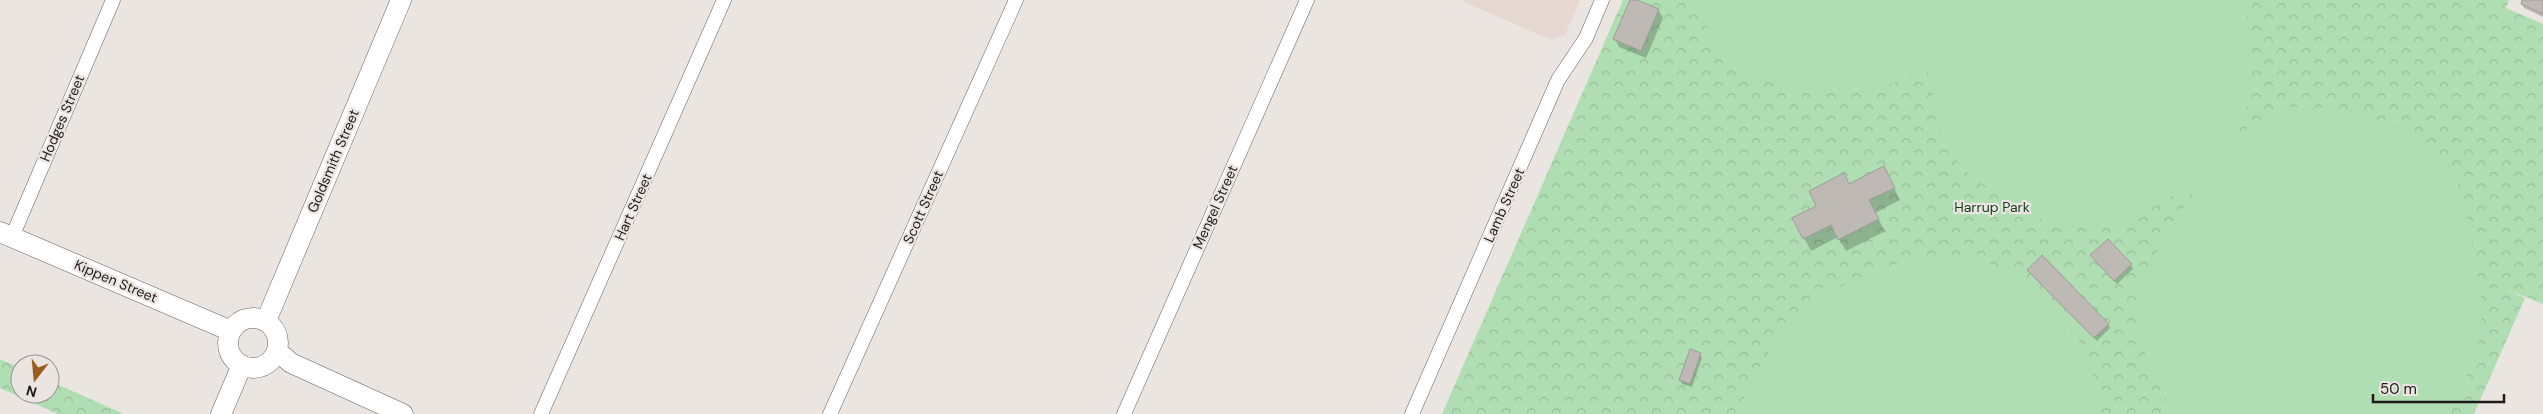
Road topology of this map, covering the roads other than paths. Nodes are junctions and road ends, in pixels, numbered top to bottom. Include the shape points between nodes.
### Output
1 (113, 0) edge
2 (401, 0) edge
3 (724, 0) edge
4 (1016, 0) edge
5 (1307, 0) edge
6 (1602, 0) edge
7 (6, 234) edge
8 (266, 321) junction
9 (231, 331) junction
10 (277, 351) junction
11 (242, 366) junction
12 (221, 414) edge
13 (403, 414) edge
14 (541, 414) edge
15 (830, 414) edge
16 (1124, 414) edge
17 (1412, 414) edge

1 - 7 street, Hodges Street
2 - 8 street, Goldsmith Street
3 - 14 street, Hart Street
4 - 15 street, Scott Street
5 - 16 street, Mengel Street
6 - 17 street, Lamb Street via 1586,38 1558,80
7 - 9 street, Kippen Street
8 - 9 street via 249,318 239,322
8 - 10 street via 276,331
9 - 11 street via 228,339 230,351
10 - 11 street via 264,365 256,368
10 - 13 street via 291,363
11 - 12 street

